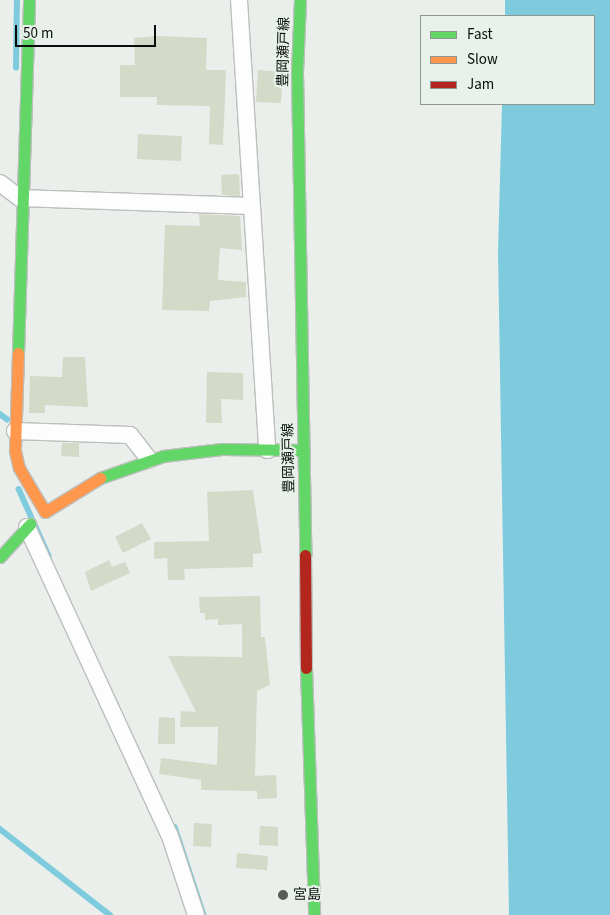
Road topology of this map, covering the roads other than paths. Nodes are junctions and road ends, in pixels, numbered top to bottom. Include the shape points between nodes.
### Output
1 (29, 0) edge
2 (239, 0) edge
3 (300, 0) edge
4 (0, 183) edge
5 (20, 198) junction
6 (251, 206) junction
7 (15, 431) junction
8 (267, 450) junction
9 (304, 450) junction
10 (149, 460) junction
11 (28, 526) joint
12 (0, 557) edge
13 (196, 915) edge
14 (314, 915) edge

1 - 5 main road
2 - 6 street
3 - 9 main road, 豊岡瀬戸線 via 297,73
4 - 5 street
5 - 6 street
5 - 7 main road
6 - 8 street
7 - 10 street via 130,435
7 - 10 main road via 17,462 45,512 108,473
8 - 9 main road
8 - 10 main road via 215,450
9 - 14 main road, 豊岡瀬戸線
11 - 12 main road
11 - 13 street via 170,836

